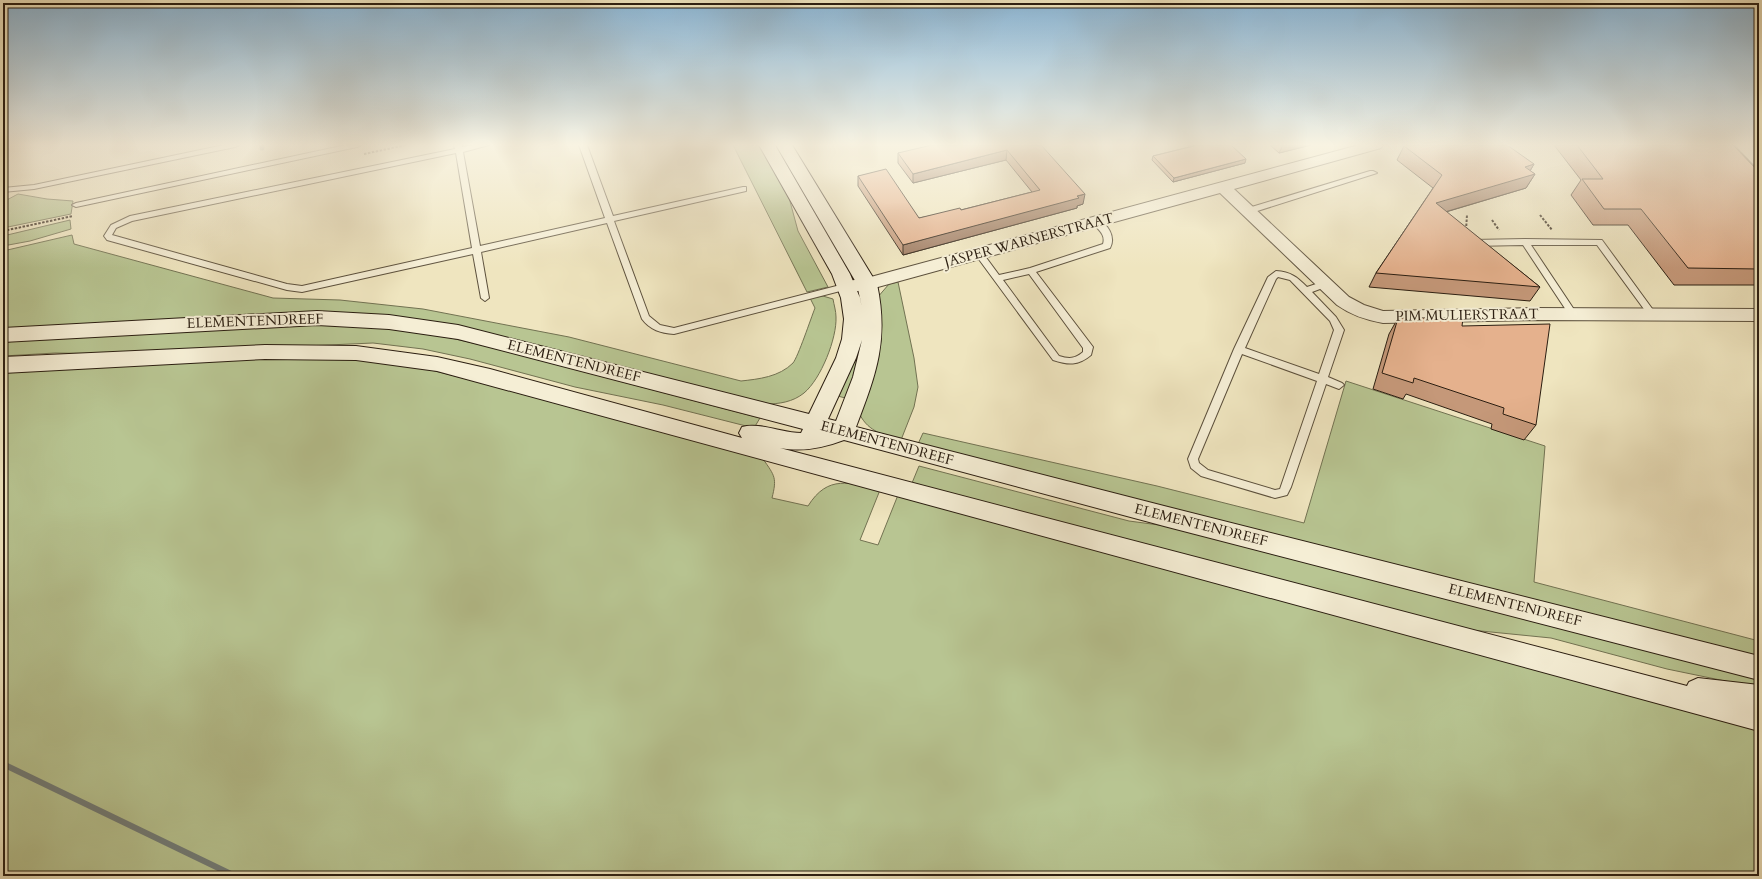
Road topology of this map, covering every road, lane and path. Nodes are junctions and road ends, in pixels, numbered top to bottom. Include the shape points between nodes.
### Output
1 (39, 186) edge
2 (165, 186) edge
3 (282, 186) edge
4 (465, 186) edge
5 (598, 186) edge
6 (793, 186) edge
7 (805, 186) edge
8 (1227, 186) edge
9 (1330, 186) edge
10 (1223, 187) junction
11 (743, 189) dead end
12 (3, 190) edge
13 (76, 205) dead end
14 (1248, 211) junction
15 (1467, 215) dead end
16 (73, 216) dead end
17 (610, 220) junction
18 (1096, 222) junction
19 (3, 231) edge
20 (1525, 242) junction
21 (1470, 243) joint
22 (477, 250) junction
23 (979, 254) junction
24 (1031, 270) junction
25 (997, 278) junction
26 (1325, 284) junction
27 (857, 285) junction
28 (1305, 291) junction
29 (485, 298) dead end
30 (1573, 314) junction
31 (1652, 314) junction
32 (1759, 315) edge
33 (3, 335) edge
34 (1239, 349) junction
35 (3, 364) edge
36 (1323, 379) junction
37 (1339, 385) dead end
38 (582, 402) junction
39 (843, 432) junction
40 (811, 433) junction
41 (815, 465) junction
42 (1759, 668) edge
43 (1635, 686) junction
44 (1759, 698) edge
45 (1759, 718) edge

1 - 12 lane
2 - 13 lane
3 - 22 lane via 130,219 114,226 108,236 287,287 302,289
4 - 22 lane
5 - 17 lane
6 - 27 main road
7 - 27 main road
8 - 10 street, JASPER WARNERSTRAAT
9 - 14 lane
10 - 14 street, PIM MULIERSTRAAT
10 - 18 street, JASPER WARNERSTRAAT
11 - 17 lane
14 - 26 street, PIM MULIERSTRAAT
15 - 21 path via 1465,236
16 - 19 path
17 - 22 lane
17 - 27 lane via 645,318 655,328 674,331
18 - 23 street, JASPER WARNERSTRAAT
18 - 24 lane via 1110,239 1107,246
20 - 21 lane
20 - 30 lane
20 - 31 lane via 1599,242
22 - 29 lane
23 - 25 lane
23 - 27 street, JASPER WARNERSTRAAT
24 - 25 lane
24 - 25 lane via 1088,347 1088,353 1080,361 1069,363 1056,358
26 - 28 lane
26 - 30 street, PIM MULIERSTRAAT via 1354,309 1384,317
27 - 39 main road via 870,296 872,336 867,371
27 - 40 main road via 853,302 853,337 848,355
28 - 34 lane via 1290,276 1273,275
28 - 36 lane via 1333,319 1339,330
30 - 31 street, PIM MULIERSTRAAT
31 - 32 street, PIM MULIERSTRAAT
33 - 40 main road, ELEMENTENDREEF via 288,319 390,322 458,332
34 - 36 lane
34 - 36 lane via 1193,459 1195,466 1205,473 1271,493 1282,492 1286,487
35 - 38 main road, ELEMENTENDREEF via 266,352 349,353 436,364
36 - 37 lane
38 - 40 main road, ELEMENTENDREEF via 678,414 787,441
38 - 41 main road, ELEMENTENDREEF
39 - 40 main road, ELEMENTENDREEF
39 - 42 main road, ELEMENTENDREEF
40 - 41 main road via 810,456
41 - 43 main road, ELEMENTENDREEF
43 - 44 main road, ELEMENTENDREEF
43 - 45 main road, ELEMENTENDREEF

